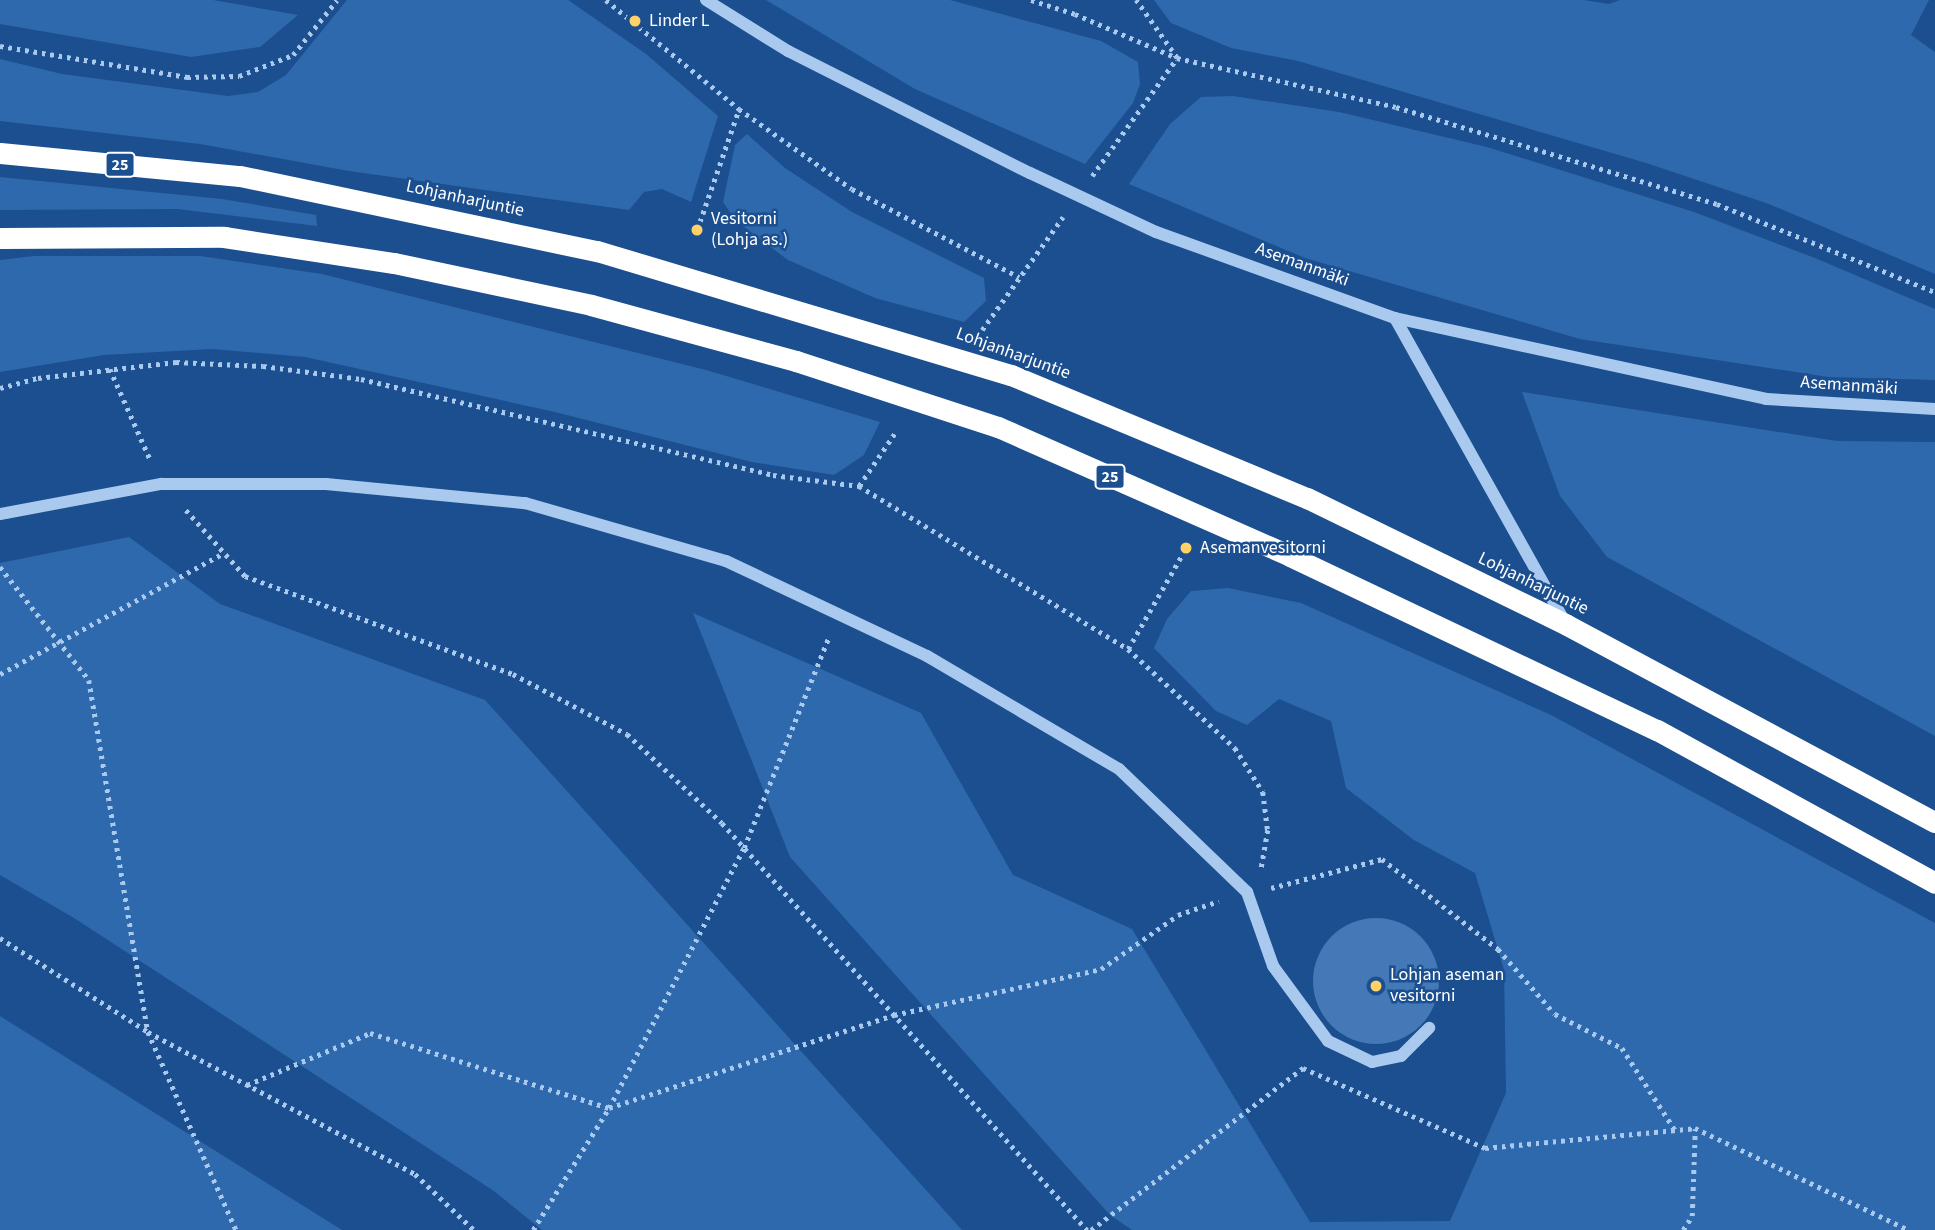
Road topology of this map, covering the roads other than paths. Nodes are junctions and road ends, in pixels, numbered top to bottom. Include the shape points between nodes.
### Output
1 (706, 0) edge
2 (0, 153) edge
3 (0, 238) edge
4 (1395, 317) junction
5 (1935, 409) edge
6 (0, 514) edge
7 (1567, 625) junction
8 (1935, 821) edge
9 (1935, 883) edge
10 (1429, 1028) dead end

1 - 4 street, Asemanmäki, bridge via 788,51 1156,232
2 - 7 highway, Lohjanharjuntie / 25 via 240,176 597,251 809,312 1011,375 1307,498
3 - 9 highway, 25 via 224,237 394,263 591,305 783,357 998,427 1290,556 1657,730
4 - 5 street, Asemanmäki via 1766,398
4 - 7 street
6 - 10 street via 161,484 326,484 525,503 726,561 927,656 1119,769 1247,892 1273,966 1328,1041 1372,1062 1401,1056
7 - 8 highway, Lohjanharjuntie / 25

